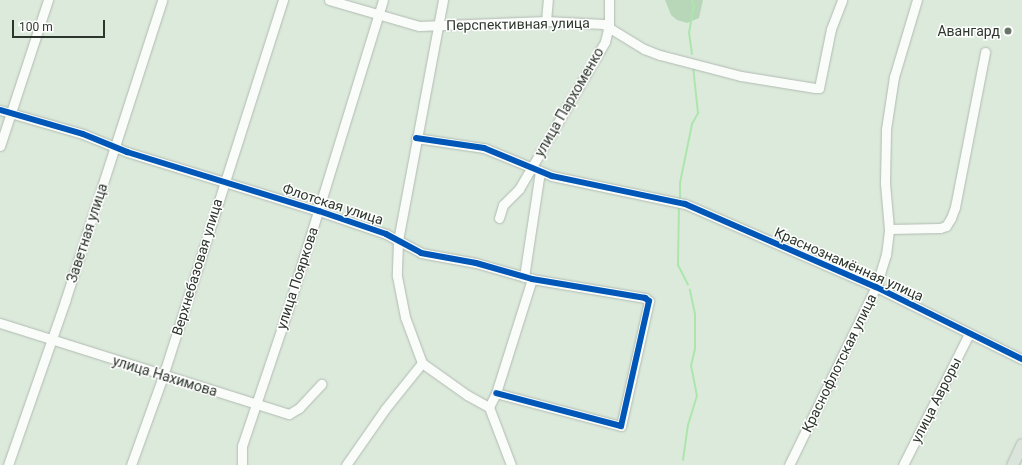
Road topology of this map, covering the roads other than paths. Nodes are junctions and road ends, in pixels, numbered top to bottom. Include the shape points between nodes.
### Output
1 (48, 0) edge
2 (162, 0) edge
3 (283, 0) edge
4 (329, 0) edge
5 (383, 0) edge
6 (443, 0) edge
7 (548, 0) edge
8 (609, 0) edge
9 (842, 0) edge
10 (917, 0) edge
11 (378, 16) junction
12 (546, 21) junction
13 (439, 25) junction
14 (609, 25) junction
15 (985, 52) dead end
16 (0, 110) edge
17 (10, 113) junction
18 (416, 138) junction
19 (0, 146) edge
20 (115, 147) junction
21 (536, 169) junction
22 (224, 181) junction
23 (319, 211) junction
24 (498, 218) dead end
25 (889, 229) junction
26 (398, 241) junction
27 (528, 278) junction
28 (876, 287) junction
29 (0, 324) edge
30 (969, 334) junction
31 (51, 340) junction
32 (1022, 359) edge
33 (422, 363) junction
34 (163, 376) junction
35 (321, 384) dead end
36 (496, 393) junction
37 (257, 402) junction
38 (489, 407) junction
39 (1022, 444) edge
40 (8, 465) edge
41 (131, 465) edge
42 (242, 465) edge
43 (346, 465) edge
44 (511, 465) edge
45 (789, 465) edge
46 (903, 465) edge
47 (1012, 465) edge

1 - 17 street
2 - 20 street, Заветная улица
3 - 22 street, Верхнебазовая улица
4 - 11 street, Перспективная улица
5 - 11 street, улица Пояркова
6 - 13 street
7 - 12 street
8 - 14 street, улица Пархоменко
9 - 14 street, Перспективная улица via 831,30 819,88 742,76 660,55 644,48
10 - 25 street, Краснофлотская улица via 894,77 886,129 885,175
11 - 13 street, Перспективная улица via 419,26
11 - 23 street, улица Пояркова
12 - 13 street, Перспективная улица
12 - 14 street, Перспективная улица
13 - 18 street
14 - 21 street, улица Пархоменко via 605,42
15 - 25 street via 951,218 946,226 940,228
16 - 17 street, Флотская улица
17 - 19 street
17 - 20 street, Флотская улица via 83,134
18 - 21 street via 484,148
18 - 26 street
20 - 22 street, Флотская улица
20 - 31 street, Заветная улица
21 - 24 street, улица Пархоменко via 503,205
21 - 27 street, улица Пархоменко
21 - 28 street, Краснознамённая улица via 589,186 686,204
22 - 23 street, Флотская улица
22 - 34 street, Верхнебазовая улица
23 - 26 street, Флотская улица
23 - 37 street, улица Пояркова
25 - 28 street, Краснофлотская улица via 886,255
26 - 27 street, Флотская улица via 422,253 476,263
26 - 33 street via 396,262 401,301
27 - 36 street, улица Пархоменко
27 - 36 street, Флотская улица via 645,298 649,301 621,426
28 - 30 street, Краснознамённая улица
28 - 45 street, Краснофлотская улица
29 - 31 street, улица Нахимова
30 - 32 street, Краснознамённая улица
30 - 46 street, улица Авроры
31 - 34 street, улица Нахимова
31 - 40 street, Заветная улица
33 - 38 street via 467,395
33 - 43 street via 385,409
34 - 37 street, улица Нахимова
34 - 41 street, Верхнебазовая улица
35 - 37 street, улица Нахимова via 293,413 289,414
36 - 38 street, улица Пархоменко
37 - 42 street, улица Пояркова via 242,446
38 - 44 street
39 - 47 main road

